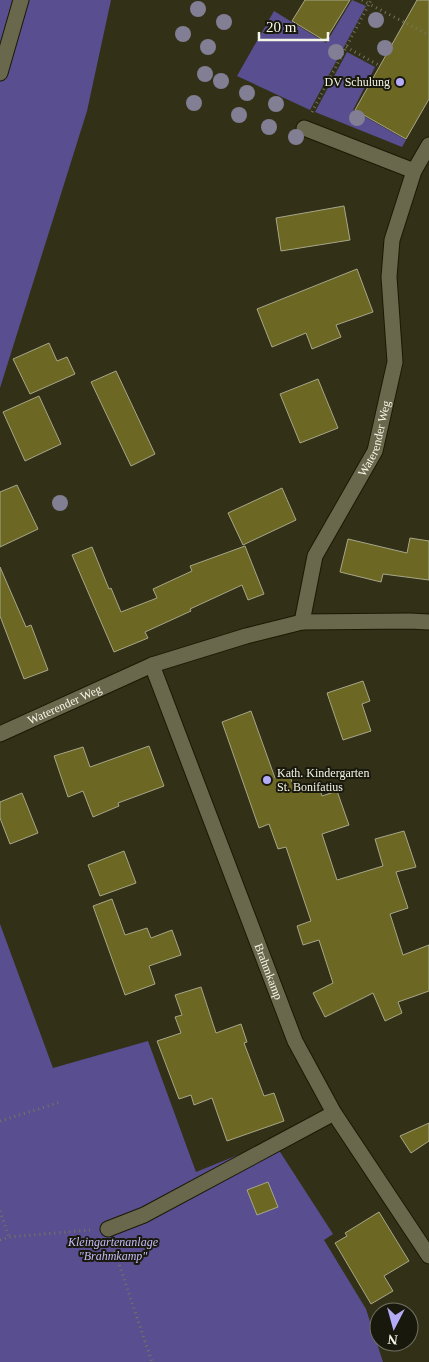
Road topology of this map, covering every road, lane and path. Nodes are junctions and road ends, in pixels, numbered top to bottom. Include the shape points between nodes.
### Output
1 (21, 0) edge
2 (362, 0) edge
3 (370, 2) edge
4 (429, 35) edge
5 (346, 47) junction
6 (380, 66) dead end
7 (0, 74) edge
8 (304, 128) joint
9 (429, 145) edge
10 (414, 171) junction
11 (302, 622) junction
12 (429, 622) edge
13 (152, 665) junction
14 (0, 734) edge
15 (61, 1102) dead end
16 (334, 1113) junction
17 (0, 1122) edge
18 (0, 1210) edge
19 (108, 1229) junction
20 (9, 1237) junction
21 (0, 1240) edge
22 (429, 1256) edge
23 (152, 1362) edge

1 - 7 street
2 - 3 path
3 - 4 path
3 - 5 path
5 - 6 path
5 - 8 path
8 - 10 street
9 - 10 street, Waterender Weg
10 - 11 street, Waterender Weg via 392,240 389,277 395,362 375,451 315,556
11 - 12 street, Waterender Weg
11 - 13 street, Waterender Weg
13 - 14 street, Waterender Weg
13 - 16 street, Brahmkamp via 295,1041
15 - 17 path
16 - 19 street via 144,1215
16 - 22 street, Brahmkamp
18 - 20 path
19 - 20 path
19 - 23 path
20 - 21 path

